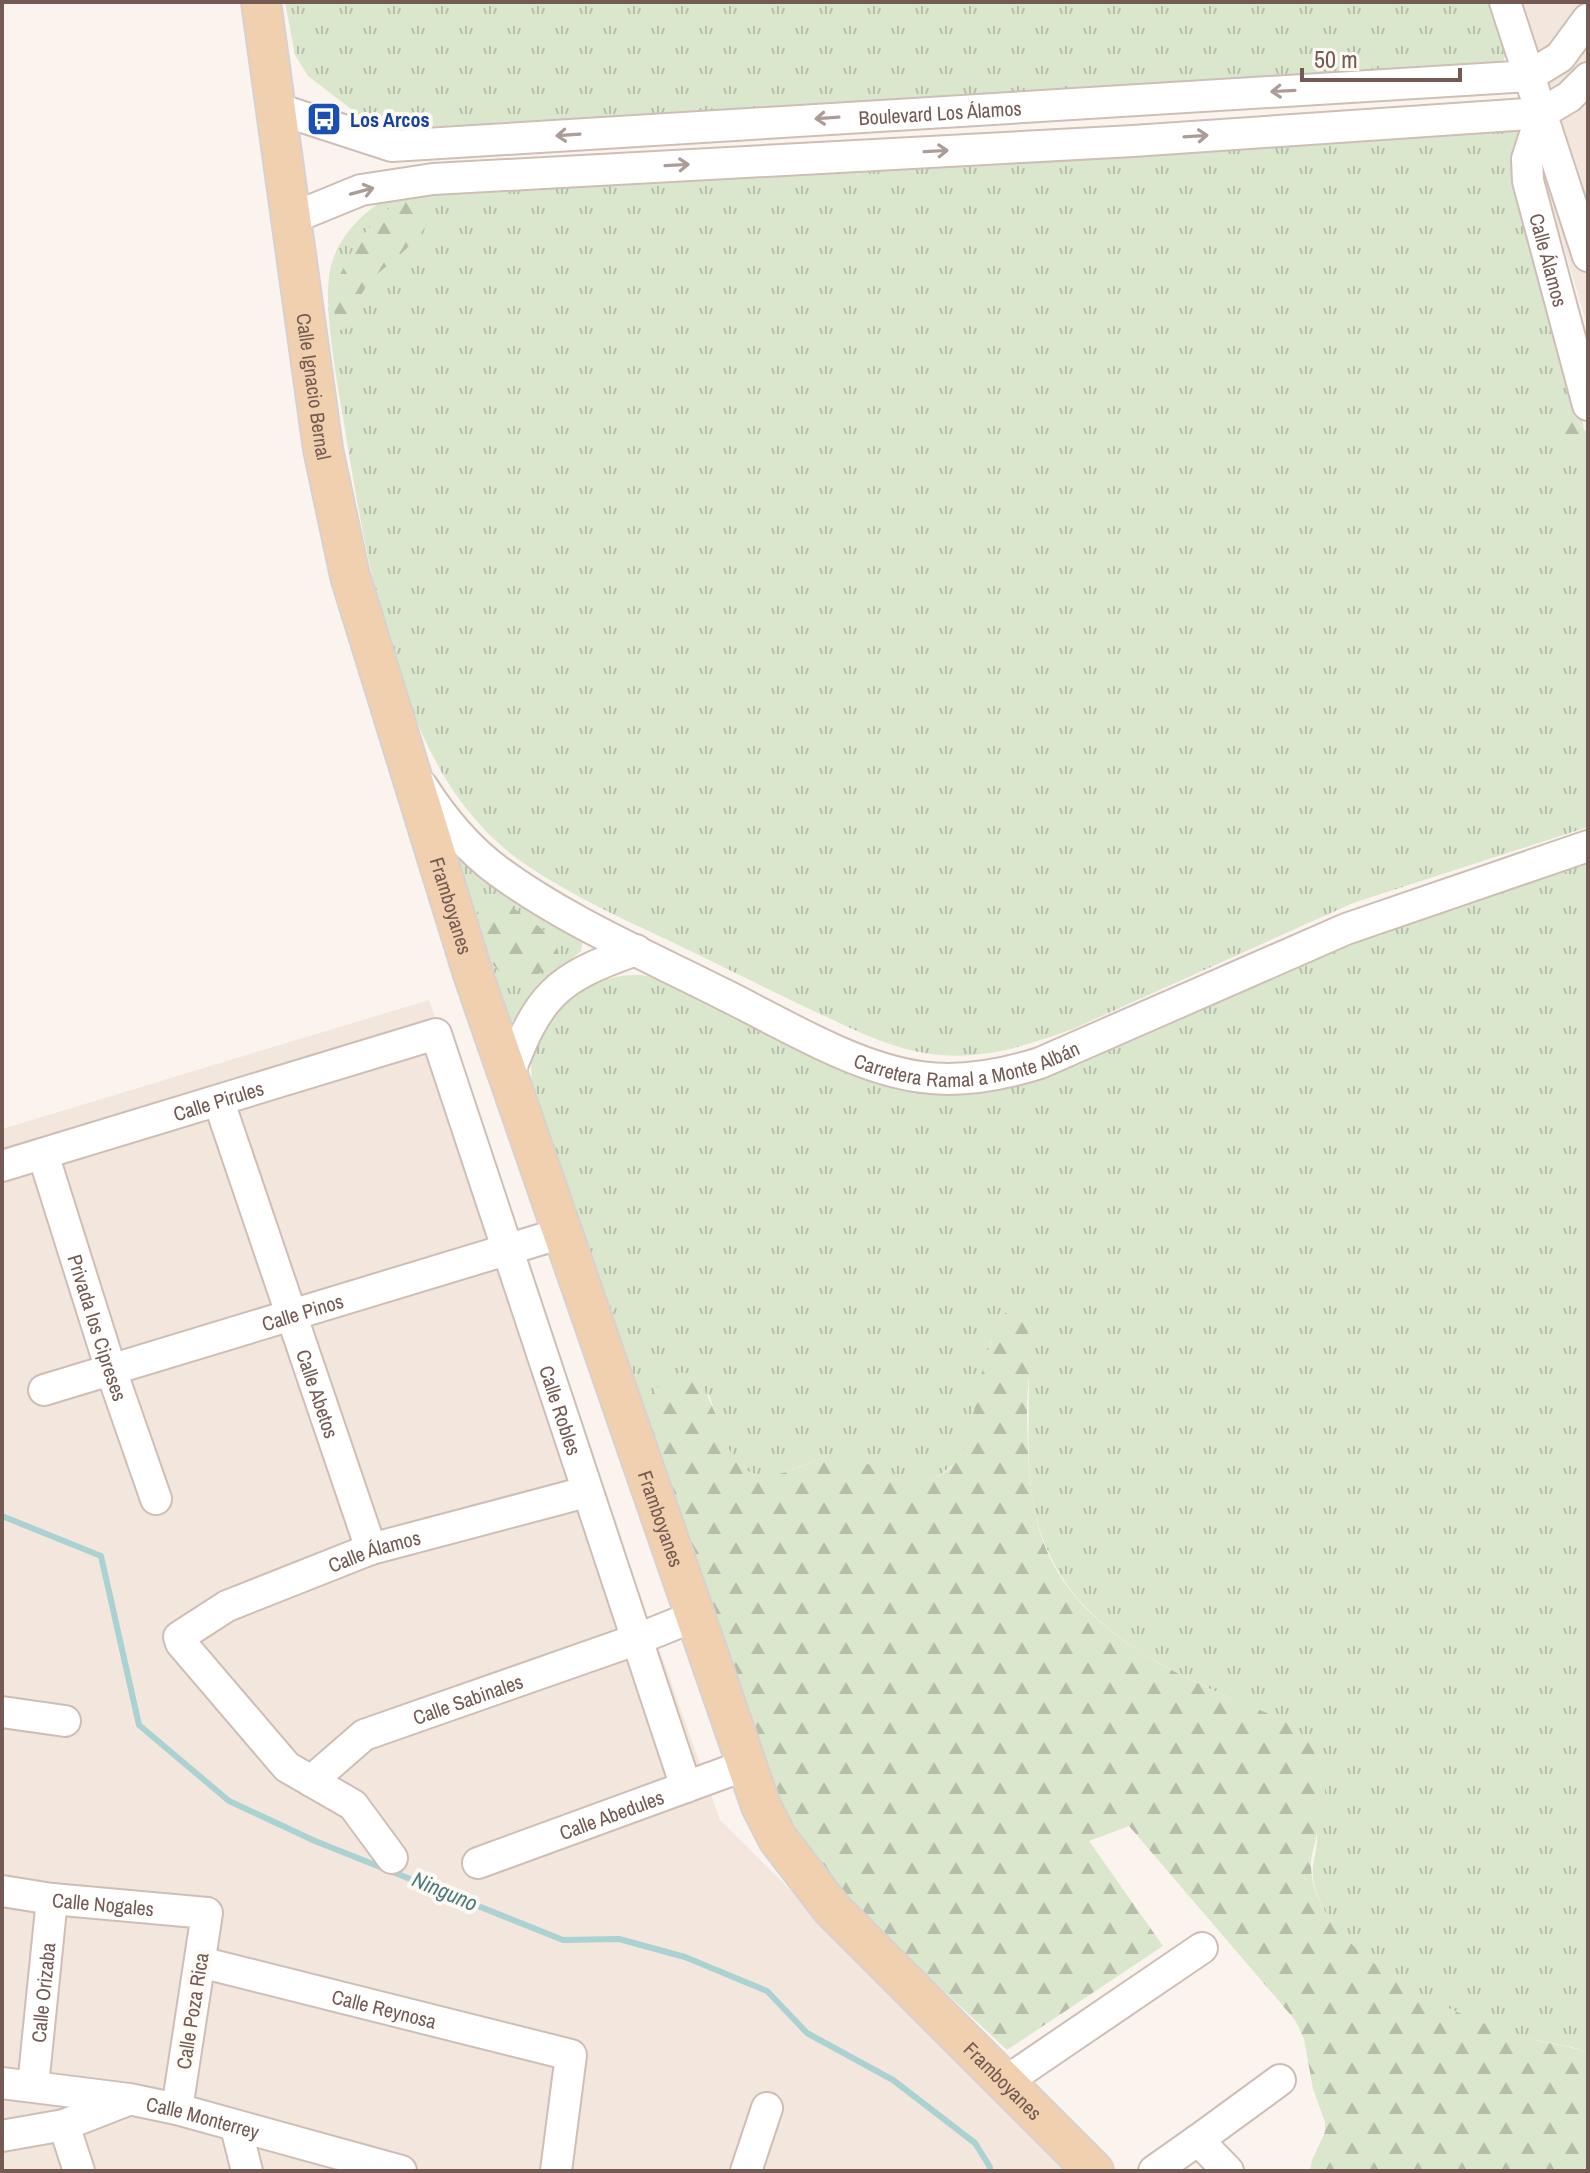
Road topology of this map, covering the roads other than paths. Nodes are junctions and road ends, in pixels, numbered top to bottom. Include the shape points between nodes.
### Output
1 (261, 2) edge
2 (1505, 2) edge
3 (1588, 19) edge
4 (1529, 76) junction
5 (1588, 78) edge
6 (1128, 100) junction
7 (275, 108) junction
8 (1542, 113) junction
9 (1133, 141) junction
10 (290, 219) junction
11 (1588, 256) edge
12 (1588, 405) edge
13 (406, 762) junction
14 (1588, 846) edge
15 (636, 950) junction
16 (436, 1034) joint
17 (508, 1076) junction
18 (219, 1102) junction
19 (43, 1154) junction
20 (2, 1166) edge
21 (562, 1233) junction
22 (505, 1249) junction
23 (293, 1315) junction
24 (111, 1370) junction
25 (44, 1390) dead end
26 (586, 1492) junction
27 (156, 1499) dead end
28 (371, 1549) junction
29 (695, 1616) junction
30 (638, 1639) junction
31 (2, 1712) edge
32 (65, 1721) dead end
33 (746, 1765) junction
34 (311, 1781) junction
35 (686, 1787) junction
36 (392, 1858) dead end
37 (478, 1863) dead end
38 (2, 1891) edge
39 (52, 1899) junction
40 (207, 1913) joint
41 (1202, 1948) dead end
42 (200, 1962) junction
43 (1280, 2080) dead end
44 (1005, 2082) junction
45 (2, 2083) edge
46 (33, 2086) junction
47 (129, 2099) junction
48 (767, 2108) dead end
49 (177, 2109) junction
50 (64, 2125) junction
51 (236, 2127) junction
52 (2, 2136) edge
53 (1198, 2140) junction
54 (79, 2171) edge
55 (247, 2171) edge
56 (401, 2171) edge
57 (556, 2171) edge
58 (746, 2171) edge
59 (1094, 2171) edge
60 (1154, 2171) edge
61 (1228, 2171) edge

1 - 7 main road, Calle Ignacio Bernal
2 - 4 street
3 - 4 street via 1560,57
4 -> 6 street, Boulevard Los Álamos
4 - 8 street
5 - 8 street, Boulevard Los Álamos
6 -> 7 street, Boulevard Los Álamos via 392,146
6 - 9 street
7 - 10 main road, Calle Ignacio Bernal
9 -> 8 street, Boulevard Los Álamos
8 - 11 street
8 - 12 street, Calle Álamos via 1527,159 1528,181
10 -> 9 street, Boulevard Los Álamos via 361,190 433,179
10 - 13 main road, Calle Ignacio Bernal via 339,531
13 - 15 street, Carretera Ramal a Monte Albán via 436,809 474,852 539,897
13 - 17 main road, Framboyanes
14 - 15 street, Carretera Ramal a Monte Albán via 1346,929 1040,1063 970,1078 920,1077 847,1054
15 - 17 street via 564,982 532,1019
16 - 18 street, Calle Pirules
16 - 22 street, Calle Robles
17 - 21 main road, Framboyanes
18 - 19 street, Calle Pirules
18 - 23 street, Calle Abetos
19 - 20 street, Calle Pirules
19 - 24 street, Privada los Cipreses
21 - 22 street, Calle Pinos
21 - 29 main road, Framboyanes
22 - 23 street, Calle Pinos
22 - 26 street, Calle Robles
23 - 24 street, Calle Pinos
23 - 28 street, Calle Abetos
24 - 25 street, Calle Pinos
24 - 27 street, Privada los Cipreses
26 - 28 street, Calle Álamos
26 - 30 street, Calle Robles
28 - 34 street, Calle Álamos via 227,1606 179,1637 287,1767
29 - 30 street, Calle Sabinales
29 - 33 main road, Framboyanes
30 - 34 street, Calle Sabinales via 364,1735
30 - 35 street, Calle Robles
31 - 32 street
33 - 35 street, Calle Abedules
33 - 44 main road, Framboyanes via 778,1839 812,1886
34 - 36 street via 353,1805
35 - 37 street, Calle Abedules
38 - 39 street, Calle Nogales
39 - 40 street, Calle Nogales
39 - 46 street, Calle Orizaba
40 - 42 street, Calle Poza Rica
41 - 44 street
42 - 49 street, Calle Poza Rica
42 - 57 street, Calle Reynosa via 571,2055
43 - 53 street
44 - 59 main road, Framboyanes
45 - 46 street, Calle Monterrey
46 - 47 street, Calle Monterrey
47 - 49 street, Calle Monterrey
47 - 50 street
48 - 58 street
49 - 51 street, Calle Monterrey
50 - 52 street
50 - 54 street
51 - 55 street
51 - 56 street, Calle Monterrey
53 - 60 street
53 - 61 street

